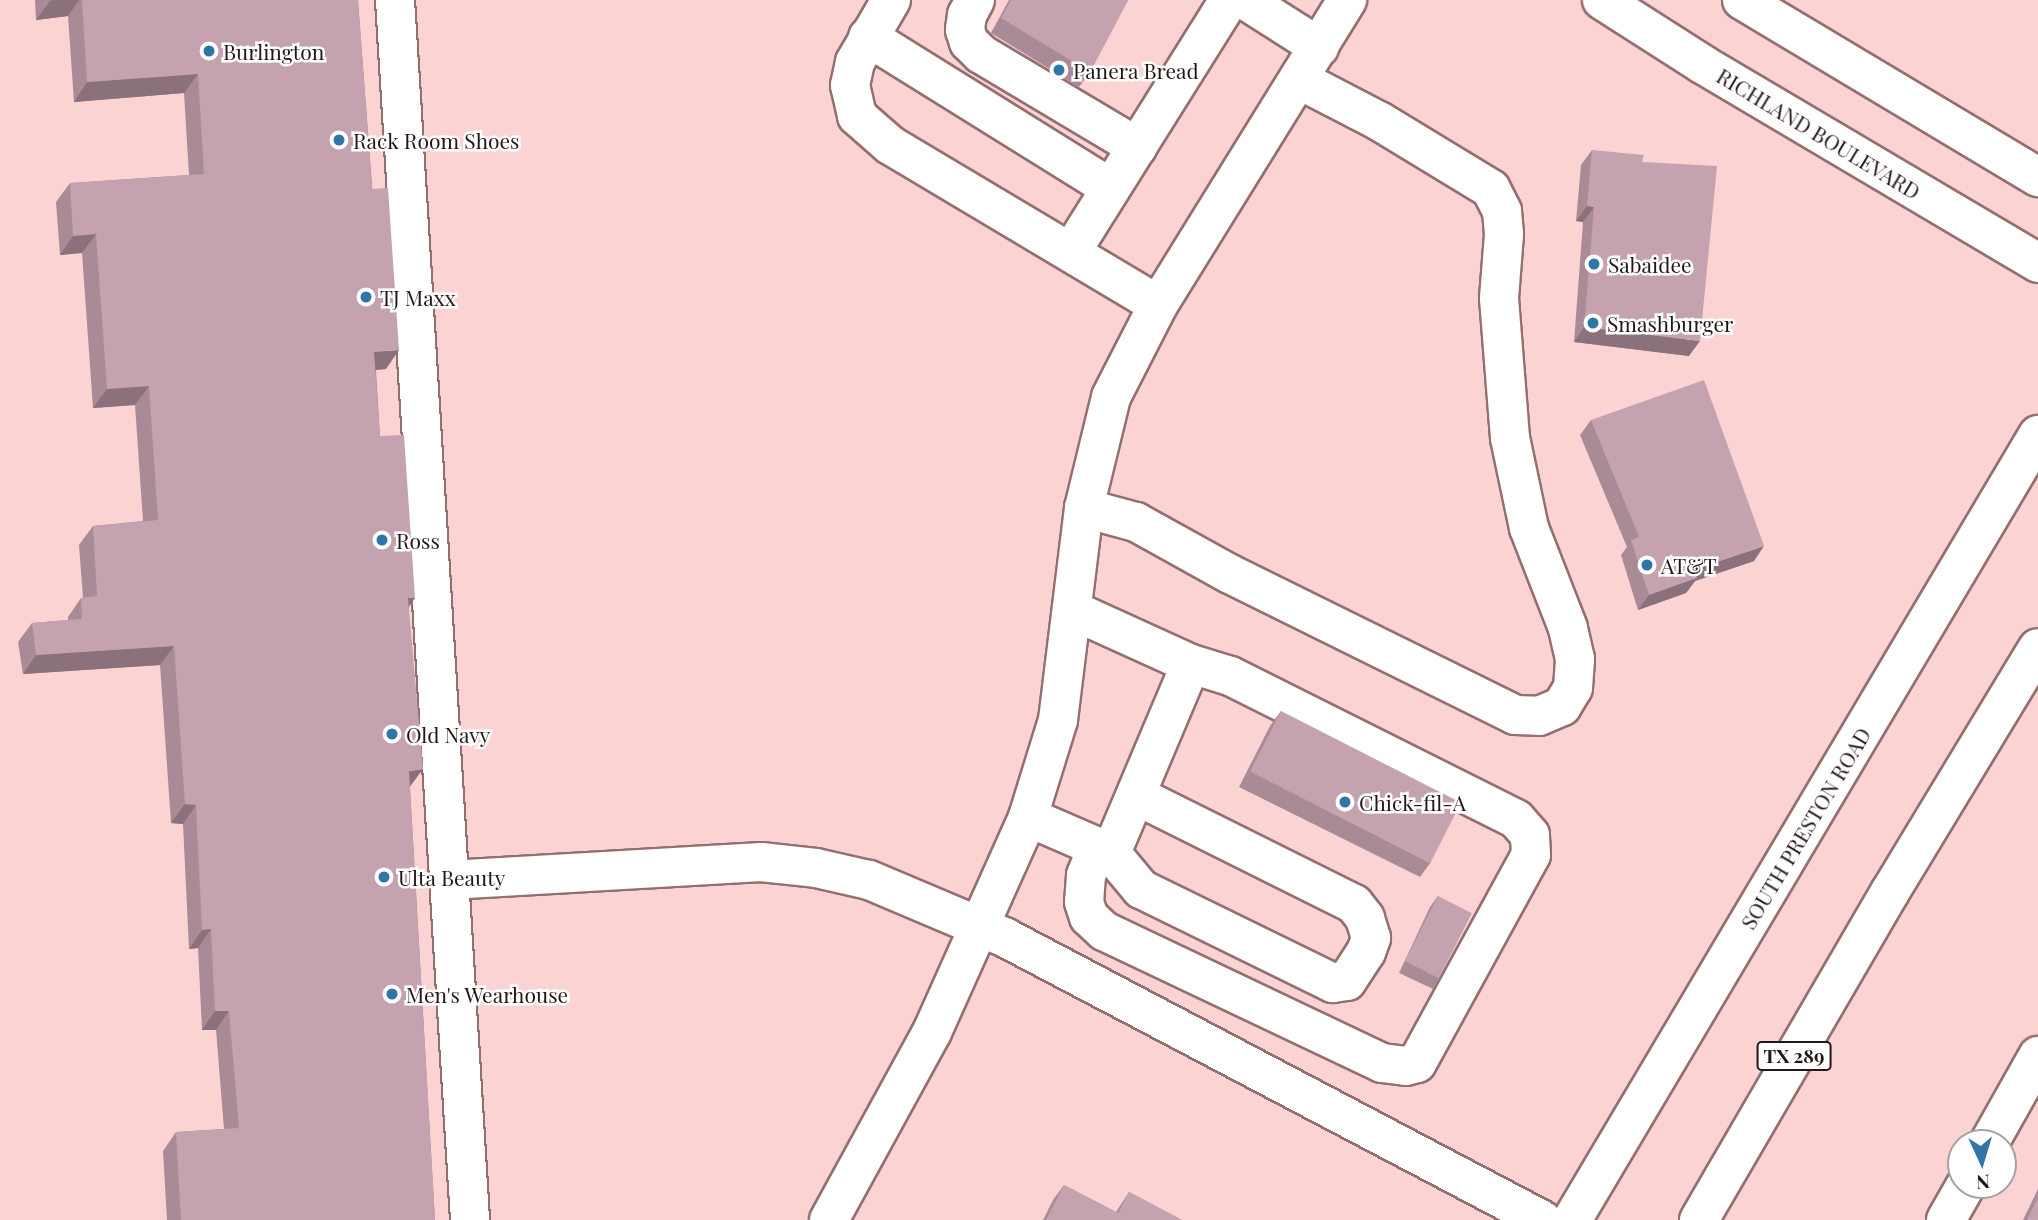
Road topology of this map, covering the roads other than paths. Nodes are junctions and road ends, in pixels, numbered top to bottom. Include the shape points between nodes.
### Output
1 (396, 0) edge
2 (891, 0) edge
3 (975, 0) edge
4 (1347, 0) edge
5 (1602, 0) edge
6 (1742, 0) edge
7 (1224, 3) edge
8 (867, 37) junction
9 (1319, 47) junction
10 (1298, 79) junction
11 (1137, 147) junction
12 (2038, 177) edge
13 (1111, 188) junction
14 (1070, 252) junction
15 (2038, 263) edge
16 (1158, 305) junction
17 (2038, 435) edge
18 (1084, 508) junction
19 (1074, 611) junction
20 (2038, 648) edge
21 (1191, 664) junction
22 (1137, 796) junction
23 (1028, 817) junction
24 (1104, 850) junction
25 (449, 880) junction
26 (982, 926) junction
27 (2038, 1056) edge
28 (1997, 1129) edge
29 (1958, 1199) edge
30 (470, 1220) edge
31 (829, 1220) edge
32 (1542, 1220) edge
33 (1572, 1220) edge
34 (1699, 1220) edge
35 (1946, 1220) edge

1 - 25 main road
2 - 8 main road
3 - 11 main road via 965,30 981,54
4 - 9 main road
5 - 15 main road, RICHLAND BOULEVARD
6 - 12 main road
7 - 9 main road
7 - 11 main road
8 - 13 main road
8 - 14 main road via 850,85 857,116 890,145
9 - 10 main road
10 - 16 main road
10 - 18 main road via 1379,121 1491,189 1502,211 1499,298 1510,438 1528,528 1568,628 1575,659 1573,688 1562,706 1539,716 1514,715 1136,523
11 - 13 main road
13 - 14 main road
14 - 16 main road
16 - 18 main road via 1111,397
17 - 33 main road, SOUTH PRESTON ROAD
18 - 19 main road
19 - 21 main road
19 - 23 main road via 1058,720
20 - 34 main road, TX 289 via 1889,892
21 - 22 main road
21 - 24 main road via 1230,676 1516,819 1530,835 1531,855 1417,1062 1406,1066 1382,1063 1104,931 1089,917 1084,902 1086,875
22 - 24 main road
22 - 24 main road via 1354,904 1371,937 1366,953 1347,981 1333,983 1141,889
23 - 24 main road
23 - 26 main road
25 - 26 main road via 761,862 816,867 869,880
25 - 30 main road
26 - 31 main road via 932,1032
26 - 32 main road
27 - 28 main road
29 - 35 main road

